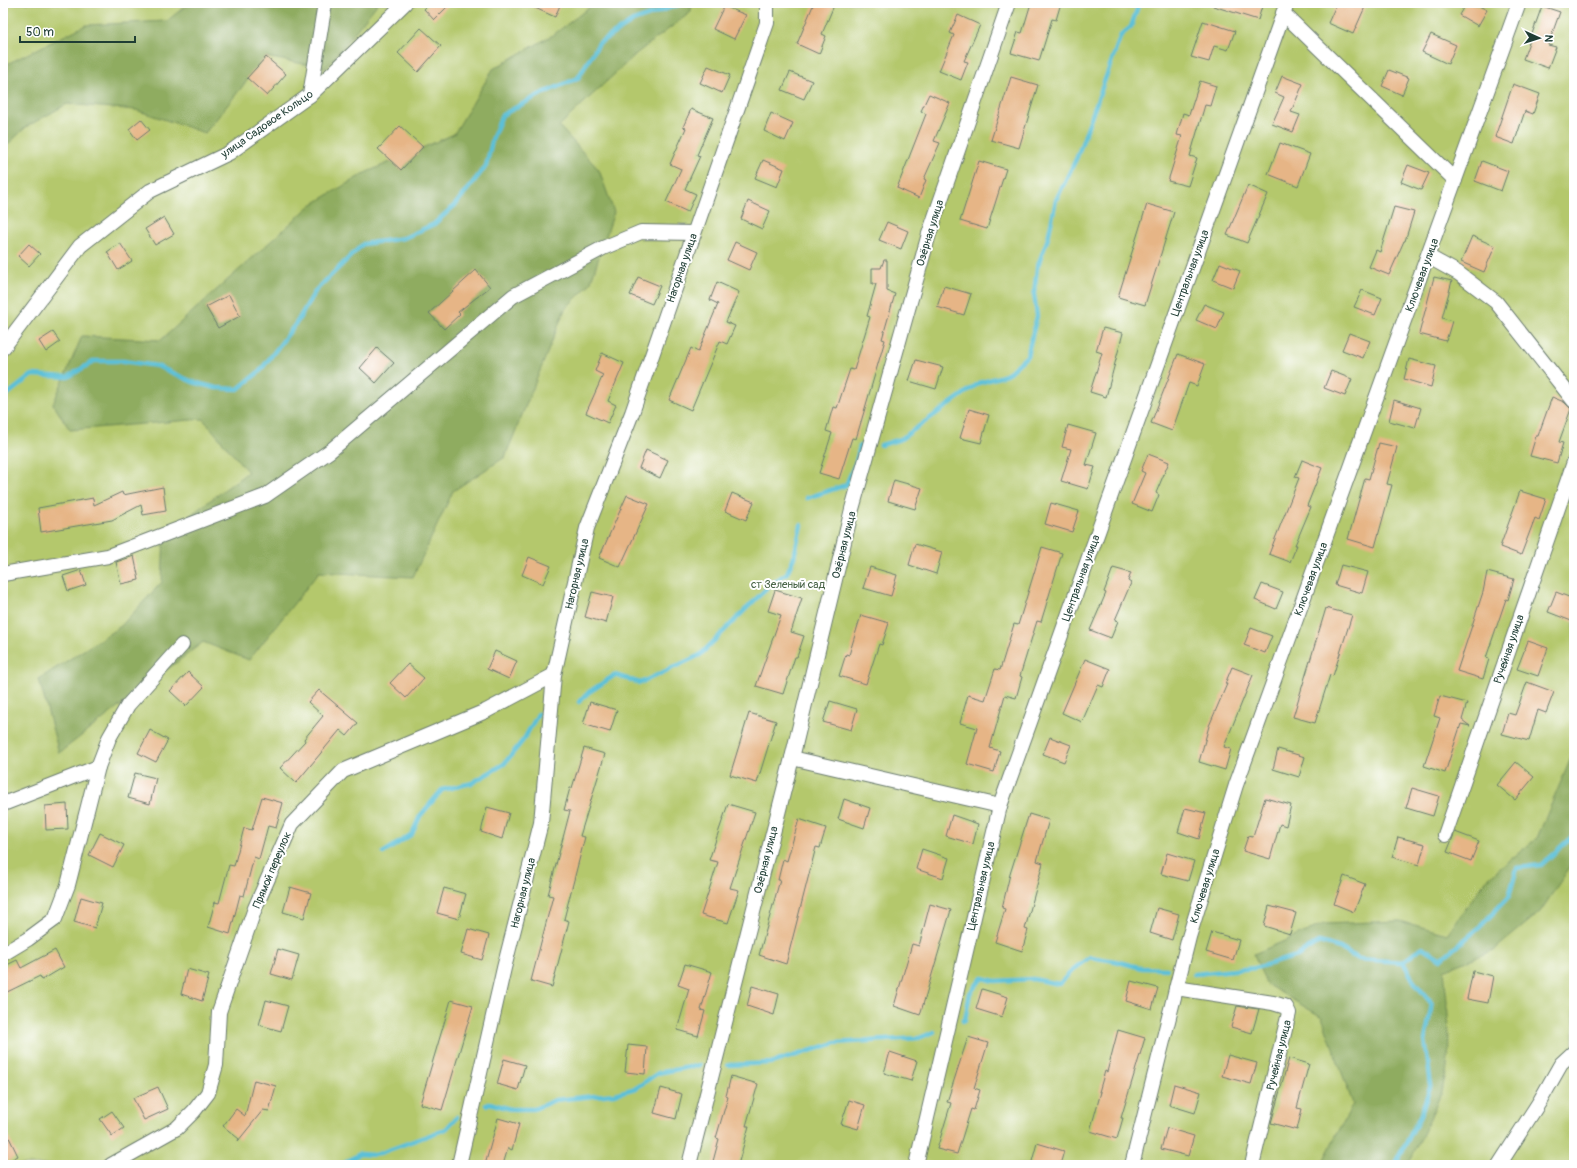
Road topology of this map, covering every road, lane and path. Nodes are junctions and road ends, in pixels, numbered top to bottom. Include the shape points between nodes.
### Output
1 (325, 3) edge
2 (405, 3) edge
3 (767, 3) edge
4 (1009, 3) edge
5 (1519, 3) edge
6 (1285, 8) edge
7 (310, 95) junction
8 (1455, 180) junction
9 (693, 233) junction
10 (1429, 257) junction
11 (3, 348) edge
12 (1574, 402) edge
13 (1574, 462) edge
14 (3, 574) edge
15 (182, 645) dead end
16 (554, 675) junction
17 (792, 758) junction
18 (98, 767) junction
19 (3, 804) edge
20 (1000, 806) junction
21 (1445, 835) dead end
22 (3, 954) edge
23 (1176, 988) junction
24 (1574, 1052) edge
25 (112, 1165) edge
26 (459, 1165) edge
27 (688, 1165) edge
28 (916, 1165) edge
29 (1132, 1165) edge
30 (1252, 1165) edge
31 (1499, 1165) edge

1 - 7 street
2 - 7 street, улица Садовое Кольцо
3 - 9 street, Нагорная улица via 767,23
4 - 17 street, Озёрная улица via 928,234 852,509
5 - 8 street, Ключевая улица
6 - 8 street
6 - 20 street, Центральная улица
7 - 11 street, улица Садовое Кольцо via 229,152 150,191 80,246
8 - 10 street, Ключевая улица
9 - 14 street via 641,232 603,248 513,296 330,451 265,496 108,556
9 - 16 street, Нагорная улица via 632,413 587,528
10 - 12 street via 1458,273 1496,302
10 - 23 street, Ключевая улица via 1236,785
13 - 21 street, Ручейная улица
15 - 18 street via 128,705 108,738
16 - 25 street, Прямой переулок via 486,711 343,772 292,824 255,908 219,1012 216,1065 208,1093 177,1128
16 - 26 street, Нагорная улица via 541,822 504,968
17 - 20 street
17 - 27 street, Озёрная улица
18 - 19 street
18 - 22 street via 68,885 55,919
20 - 28 street, Центральная улица
23 - 29 street, Ключевая улица
23 - 30 street, Ручейная улица via 1273,1002 1286,1007 1289,1013
24 - 31 street via 1561,1064

